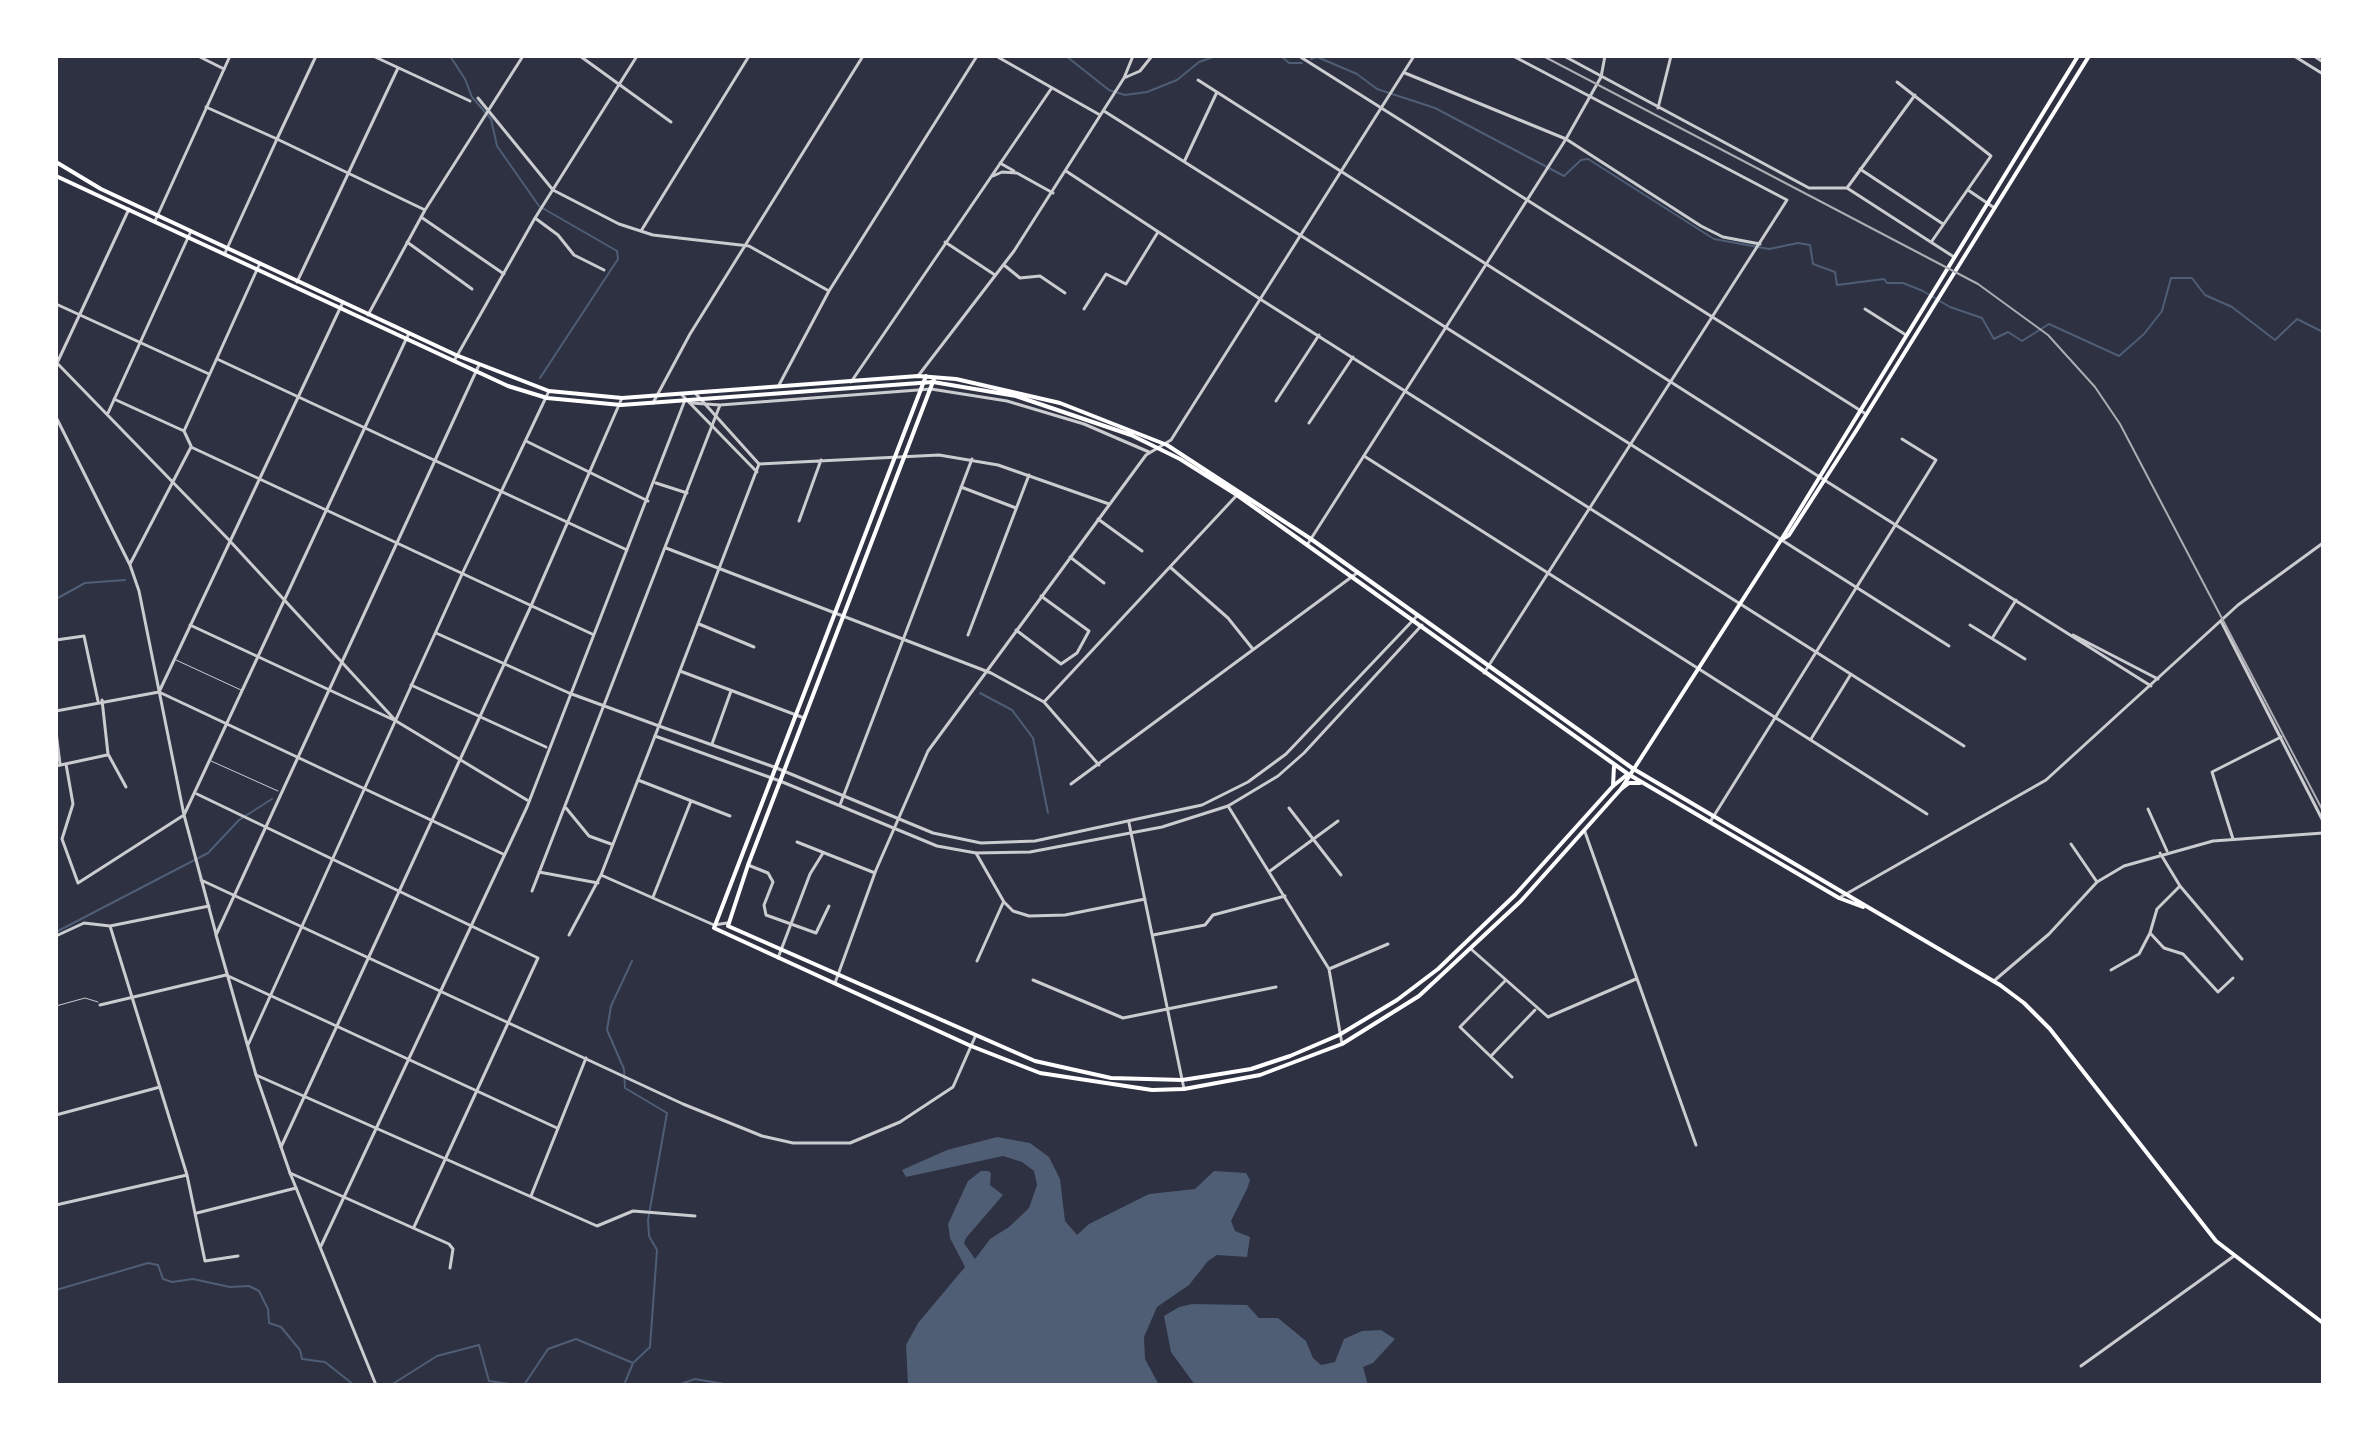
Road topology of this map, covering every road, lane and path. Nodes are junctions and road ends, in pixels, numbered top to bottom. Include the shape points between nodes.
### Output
1 (198, 56) edge
2 (230, 56) edge
3 (316, 56) edge
4 (373, 56) edge
5 (523, 56) edge
6 (580, 56) edge
7 (637, 56) edge
8 (749, 56) edge
9 (863, 56) edge
10 (977, 56) edge
11 (996, 56) edge
12 (1133, 56) edge
13 (1152, 56) edge
14 (1299, 56) edge
15 (1414, 56) edge
16 (1513, 56) edge
17 (1564, 56) edge
18 (1605, 56) edge
19 (1671, 56) edge
20 (2078, 56) edge
21 (2089, 56) edge
22 (2294, 56) edge
23 (2318, 59) edge
24 (398, 68) junction
25 (2313, 68) junction
26 (224, 69) junction
27 (1404, 73) junction
28 (2323, 74) edge
29 (1601, 77) junction
30 (1124, 78) junction
31 (1198, 80) dead end
32 (1897, 82) dead end
33 (621, 83) junction
34 (1051, 89) junction
35 (1217, 92) junction
36 (1915, 95) junction
37 (1592, 96) junction
38 (478, 98) dead end
39 (470, 101) dead end
40 (206, 107) junction
41 (1383, 108) junction
42 (1658, 108) junction
43 (490, 109) junction
44 (1102, 113) junction
45 (671, 122) dead end
46 (277, 139) junction
47 (1566, 139) junction
48 (1185, 160) junction
49 (56, 162) edge
50 (1000, 163) junction
51 (66, 169) junction
52 (1860, 169) junction
53 (1066, 171) junction
54 (1342, 172) junction
55 (1017, 173) junction
56 (348, 174) junction
57 (59, 178) edge
58 (989, 178) junction
59 (1847, 188) junction
60 (553, 190) junction
61 (1968, 190) junction
62 (1053, 193) junction
63 (1528, 199) junction
64 (1985, 203) junction
65 (1993, 207) junction
66 (129, 209) junction
67 (425, 210) junction
68 (421, 217) junction
69 (156, 218) junction
70 (535, 218) junction
71 (1944, 225) junction
72 (641, 231) junction
73 (1158, 232) junction
74 (190, 234) junction
75 (1302, 234) junction
76 (1932, 241) junction
77 (406, 242) junction
78 (945, 242) junction
79 (1760, 245) junction
80 (744, 246) junction
81 (226, 250) junction
82 (1954, 257) junction
83 (1489, 262) junction
84 (1004, 265) junction
85 (259, 266) junction
86 (604, 270) dead end
87 (504, 274) junction
88 (996, 276) junction
89 (296, 283) junction
90 (472, 289) dead end
91 (829, 291) junction
92 (1065, 293) dead end
93 (1260, 299) junction
94 (56, 304) edge
95 (342, 304) junction
96 (1084, 309) dead end
97 (1865, 309) dead end
98 (81, 315) junction
99 (367, 316) junction
100 (1713, 318) junction
101 (1446, 328) junction
102 (408, 335) junction
103 (1319, 335) junction
104 (1906, 335) junction
105 (141, 342) junction
106 (1353, 357) junction
107 (455, 358) junction
108 (217, 359) junction
109 (56, 362) edge
110 (477, 368) junction
111 (210, 374) junction
112 (918, 376) junction
113 (925, 379) junction
114 (934, 379) junction
115 (1671, 381) junction
116 (851, 384) junction
117 (922, 389) junction
118 (931, 389) junction
119 (778, 390) junction
120 (549, 391) junction
121 (1405, 391) junction
122 (696, 394) junction
123 (296, 396) junction
124 (656, 396) junction
125 (547, 398) junction
126 (622, 398) junction
127 (114, 399) junction
128 (685, 399) junction
129 (701, 399) junction
130 (1276, 401) dead end
131 (653, 403) junction
132 (621, 405) junction
133 (706, 405) junction
134 (720, 405) junction
135 (1859, 410) junction
136 (107, 413) junction
137 (1866, 414) junction
138 (716, 415) junction
139 (56, 417) edge
140 (1309, 423) dead end
141 (712, 426) junction
142 (364, 427) junction
143 (184, 431) junction
144 (1902, 439) dead end
145 (526, 441) junction
146 (1167, 445) junction
147 (1631, 445) junction
148 (191, 447) junction
149 (1161, 449) junction
150 (1149, 452) junction
151 (896, 455) junction
152 (906, 455) junction
153 (1364, 456) junction
154 (434, 459) junction
155 (972, 459) junction
156 (821, 460) junction
157 (759, 464) junction
158 (757, 472) junction
159 (591, 473) junction
160 (1029, 475) junction
161 (1818, 476) junction
162 (259, 480) junction
163 (1824, 480) junction
164 (172, 482) junction
165 (655, 482) junction
166 (961, 487) junction
167 (502, 492) junction
168 (687, 493) junction
169 (1237, 495) junction
170 (648, 501) junction
171 (1109, 504) junction
172 (1800, 504) junction
173 (1590, 507) junction
174 (1016, 508) junction
175 (1806, 508) junction
176 (325, 511) junction
177 (1098, 519) junction
178 (799, 521) dead end
179 (568, 523) junction
180 (1897, 525) junction
181 (229, 540) junction
182 (1781, 540) junction
183 (395, 542) junction
184 (1309, 542) junction
185 (2323, 543) edge
186 (666, 548) junction
187 (627, 550) junction
188 (1142, 551) dead end
189 (1070, 557) junction
190 (130, 565) junction
191 (1170, 567) junction
192 (720, 569) junction
193 (463, 572) junction
194 (1550, 574) junction
195 (1355, 575) junction
196 (1104, 583) dead end
197 (1856, 589) junction
198 (1041, 596) junction
199 (284, 600) junction
200 (2016, 600) junction
201 (1740, 604) junction
202 (531, 606) junction
203 (836, 613) junction
204 (844, 616) junction
205 (1415, 619) junction
206 (2222, 623) junction
207 (699, 624) junction
208 (190, 625) junction
209 (1423, 625) junction
210 (1970, 625) dead end
211 (1016, 630) junction
212 (436, 633) junction
213 (2068, 633) junction
214 (592, 634) junction
215 (968, 635) dead end
216 (1992, 638) junction
217 (905, 639) junction
218 (56, 640) edge
219 (1949, 646) dead end
220 (754, 647) dead end
221 (1253, 649) junction
222 (1077, 653) junction
223 (1815, 653) junction
224 (1086, 655) junction
225 (258, 657) junction
226 (174, 659) junction
227 (2025, 659) dead end
228 (339, 661) junction
229 (504, 664) junction
230 (1698, 669) junction
231 (1486, 670) junction
232 (680, 671) junction
233 (987, 671) junction
234 (1851, 674) junction
235 (2158, 679) junction
236 (411, 685) junction
237 (2151, 686) junction
238 (327, 688) junction
239 (243, 690) junction
240 (731, 691) junction
241 (159, 692) junction
242 (569, 693) junction
243 (100, 700) junction
244 (1044, 702) junction
245 (604, 705) junction
246 (56, 711) edge
247 (795, 715) junction
248 (1324, 716) junction
249 (480, 717) junction
250 (1774, 717) junction
251 (804, 718) junction
252 (396, 721) junction
253 (1334, 723) junction
254 (227, 724) junction
255 (659, 726) junction
256 (56, 732) edge
257 (655, 736) junction
258 (2281, 737) junction
259 (1810, 740) junction
260 (712, 744) junction
261 (1964, 746) dead end
262 (548, 747) junction
263 (108, 754) junction
264 (297, 757) junction
265 (461, 760) junction
266 (211, 761) junction
267 (1613, 763) junction
268 (66, 764) junction
269 (1099, 765) junction
270 (58, 766) edge
271 (774, 767) junction
272 (1632, 768) junction
273 (784, 771) junction
274 (1628, 774) junction
275 (770, 777) junction
276 (638, 780) junction
277 (780, 781) junction
278 (1071, 784) dead end
279 (1644, 784) junction
280 (1613, 786) junction
281 (126, 787) dead end
282 (364, 789) junction
283 (1621, 789) junction
284 (281, 792) junction
285 (197, 794) junction
286 (844, 795) junction
287 (527, 800) junction
288 (691, 801) junction
289 (840, 805) junction
290 (1228, 806) junction
291 (566, 808) junction
292 (1289, 808) dead end
293 (2148, 809) dead end
294 (1927, 814) dead end
295 (184, 815) junction
296 (730, 816) dead end
297 (1714, 816) junction
298 (898, 818) junction
299 (1338, 821) dead end
300 (2323, 821) edge
301 (432, 822) junction
302 (1582, 822) junction
303 (1710, 822) junction
304 (1129, 823) junction
305 (265, 827) junction
306 (893, 829) junction
307 (1585, 832) junction
308 (1131, 833) junction
309 (2323, 833) edge
310 (1313, 839) junction
311 (2233, 840) junction
312 (797, 842) dead end
313 (613, 844) junction
314 (2071, 844) dead end
315 (2167, 851) junction
316 (823, 853) junction
317 (976, 853) junction
318 (2160, 853) junction
319 (504, 854) junction
320 (333, 858) junction
321 (748, 865) junction
322 (1270, 871) junction
323 (539, 872) junction
324 (875, 873) junction
325 (601, 875) junction
326 (1341, 875) dead end
327 (1534, 875) junction
328 (201, 880) junction
329 (1540, 881) junction
330 (2097, 882) junction
331 (598, 883) junction
332 (2180, 886) junction
333 (401, 891) junction
334 (532, 891) dead end
335 (1845, 892) junction
336 (1515, 895) junction
337 (233, 896) junction
338 (1285, 896) junction
339 (653, 897) junction
340 (1839, 898) junction
341 (1145, 899) junction
342 (1521, 901) junction
343 (1004, 902) junction
344 (209, 906) junction
345 (829, 906) dead end
346 (1869, 909) junction
347 (727, 923) junction
348 (471, 924) junction
349 (714, 925) junction
350 (791, 925) junction
351 (110, 926) junction
352 (302, 928) junction
353 (2150, 933) junction
354 (216, 935) junction
355 (569, 935) dead end
356 (1153, 935) junction
357 (56, 936) edge
358 (1388, 944) dead end
359 (781, 949) junction
360 (1471, 949) junction
361 (778, 958) junction
362 (2242, 959) dead end
363 (369, 961) junction
364 (977, 961) dead end
365 (1329, 969) junction
366 (2111, 970) dead end
367 (839, 974) junction
368 (226, 975) junction
369 (2233, 978) dead end
370 (1636, 979) junction
371 (1033, 980) dead end
372 (1505, 981) junction
373 (1994, 981) junction
374 (835, 983) junction
375 (1276, 987) dead end
376 (440, 992) junction
377 (271, 997) junction
378 (135, 998) junction
379 (100, 1005) joint
380 (56, 1006) edge
381 (1168, 1009) junction
382 (1535, 1010) junction
383 (509, 1023) junction
384 (338, 1028) junction
385 (1339, 1035) junction
386 (975, 1037) junction
387 (1342, 1044) junction
388 (248, 1046) junction
389 (971, 1046) junction
390 (1491, 1056) junction
391 (586, 1058) junction
392 (409, 1059) junction
393 (1043, 1063) junction
394 (1040, 1073) junction
395 (256, 1075) junction
396 (1512, 1077) dead end
397 (1182, 1080) junction
398 (160, 1087) junction
399 (1184, 1089) junction
400 (477, 1091) junction
401 (305, 1098) junction
402 (56, 1115) edge
403 (557, 1128) junction
404 (375, 1129) junction
405 (1696, 1145) dead end
406 (281, 1147) junction
407 (445, 1159) junction
408 (290, 1173) junction
409 (187, 1175) junction
410 (296, 1188) junction
411 (344, 1197) junction
412 (531, 1197) junction
413 (56, 1205) edge
414 (197, 1213) junction
415 (695, 1216) dead end
416 (414, 1227) junction
417 (321, 1246) junction
418 (2235, 1255) junction
419 (238, 1256) dead end
420 (450, 1268) dead end
421 (2323, 1323) edge
422 (2081, 1366) dead end
423 (376, 1385) edge

1 - 26 street
2 - 26 street
3 - 46 street
4 - 24 street
5 - 43 street
6 - 33 street
7 - 33 street
8 - 72 street
9 - 80 street
10 - 91 street
11 - 34 street
12 - 30 street
13 - 30 street via 1140,71
14 - 41 street
15 - 27 street
16 - 37 street
17 - 29 street
18 - 29 street
19 - 42 street
20 - 64 main road
21 - 65 main road
22 - 25 street
23 - 25 street
24 - 39 street
24 - 56 street
25 - 28 street
26 - 40 street
27 - 41 street
27 - 47 street
29 - 37 street
29 - 42 street
30 - 44 street
31 - 35 street
32 - 36 street
33 - 45 street
33 - 60 street
34 - 44 street
34 - 50 street
35 - 48 street
35 - 54 street
36 - 52 street
36 - 61 street via 1991,156
37 - 47 street
37 - 79 street via 1787,200
38 - 43 street
40 - 46 street
40 - 69 street
41 - 54 street
41 - 63 street
42 - 59 street via 1809,188
43 - 60 street
43 - 67 street
44 - 48 street
44 - 53 street
46 - 56 street
46 - 81 street
47 - 63 street
47 - 79 street via 1701,226
48 - 75 street
49 - 51 main road
50 - 55 street
50 - 58 street
51 - 57 main road
51 - 69 main road
52 - 59 street
52 - 71 street
53 - 62 street
53 - 73 street
54 - 75 street
54 - 83 street
55 - 58 street
55 - 62 street
56 - 67 street
56 - 89 street
57 - 66 main road
58 - 78 street
59 - 76 street
60 - 70 street
60 - 72 street
61 - 64 street
61 - 71 street
62 - 84 street
63 - 83 street
63 - 100 street
64 - 65 street
64 - 82 main road
65 - 137 main road
66 - 69 main road
66 - 98 street
67 - 68 street
68 - 77 street
68 - 87 street
69 - 74 main road
70 - 86 street via 574,255
70 - 87 street
71 - 76 street
72 - 80 street
73 - 93 street
73 - 96 street via 1126,284 1106,274
74 - 81 main road
74 - 105 street
75 - 93 street
75 - 101 street
76 - 82 street
77 - 90 street
77 - 99 street
78 - 88 street
78 - 116 street
79 - 100 street
80 - 91 street
80 - 124 street
81 - 85 main road
82 - 104 main road
83 - 101 street
83 - 115 street
84 - 88 street
84 - 92 street via 1020,278 1040,276
85 - 89 main road
85 - 108 street
87 - 107 street
88 - 112 street
89 - 95 main road
91 - 119 street
93 - 103 street
93 - 146 street
94 - 98 street
95 - 99 main road
95 - 123 street
97 - 104 street
98 - 105 street
98 - 109 street
99 - 102 main road
100 - 115 street
100 - 135 street
101 - 121 street
101 - 147 street
102 - 107 main road
102 - 142 street
103 - 106 street
103 - 130 street
104 - 135 main road
105 - 111 street
105 - 127 street
106 - 121 street
106 - 140 street
107 - 110 main road
108 - 111 street
108 - 123 street
109 - 136 street
110 - 120 main road
110 - 125 main road
110 - 154 street
111 - 143 street
112 - 113 main road
112 - 116 main road
113 - 114 main road
113 - 116 main road
113 - 117 main road
114 - 118 main road
114 - 146 main road via 976,381 1033,395
114 - 149 main road via 1030,400
115 - 147 street
115 - 161 street
116 - 119 main road
117 - 118 street
117 - 134 street
117 - 151 main road
118 - 150 street via 1036,409
118 - 152 main road
119 - 122 main road
119 - 129 main road
120 - 125 street
120 - 126 main road
121 - 153 street
121 - 173 street
122 - 128 main road
122 - 129 street
123 - 142 street
123 - 162 street
124 - 126 main road
124 - 128 main road
124 - 131 street
125 - 132 main road
125 - 145 street
126 - 132 street
127 - 136 street
127 - 143 street
128 - 129 main road
128 - 131 main road
128 - 133 street
128 - 141 street
128 - 165 street
129 - 133 street
131 - 132 main road
132 - 159 street
133 - 134 street
133 - 138 street
134 - 138 street
135 - 137 street
135 - 161 main road
136 - 164 street
137 - 163 main road
138 - 141 street
138 - 157 street
139 - 190 street
141 - 158 street
141 - 168 street
142 - 154 street
142 - 176 street
143 - 148 street
144 - 180 street via 1936,460
145 - 159 street
145 - 167 street
146 - 149 street
146 - 184 main road
147 - 173 street
147 - 182 street
148 - 162 street
148 - 164 street
149 - 150 street
149 - 169 main road
150 - 171 street
151 - 152 street
151 - 156 street
151 - 203 main road
152 - 155 street
152 - 204 main road
153 - 184 street
153 - 194 street
154 - 167 street
154 - 183 street
155 - 160 street
155 - 166 street
156 - 157 street
156 - 178 street
157 - 158 street
158 - 192 street
159 - 170 street
159 - 179 street
160 - 171 street
160 - 174 street
161 - 163 street
161 - 172 main road
162 - 176 street
162 - 181 street
163 - 175 main road
163 - 180 street
164 - 181 street
164 - 190 street
165 - 168 street
165 - 170 street
166 - 174 street
166 - 217 street
167 - 179 street
167 - 193 street
168 - 186 street
169 - 184 main road
169 - 191 street
170 - 187 street
171 - 177 street
172 - 175 main road
172 - 182 main road
173 - 194 street
173 - 201 street
174 - 215 street
175 - 182 main road
176 - 183 street
176 - 199 street
177 - 188 street
177 - 189 street
179 - 187 street
179 - 202 street
180 - 197 street
180 - 200 street
181 - 199 street
181 - 208 street
182 - 197 street
182 - 201 main road
183 - 193 street
183 - 228 street
184 - 195 main road
185 - 206 street via 2238,605
186 - 192 street
186 - 245 street
187 - 214 street
189 - 196 street
189 - 198 street
190 - 241 street
191 - 221 street via 1228,618
191 - 224 street
192 - 203 street
192 - 207 street
193 - 202 street
193 - 212 street
194 - 230 street
194 - 231 street
195 - 205 main road
195 - 221 street
197 - 219 street
197 - 223 street
198 - 211 street
198 - 222 street via 1089,631
199 - 225 street
199 - 228 street
200 - 213 street
200 - 216 street
201 - 223 street
201 - 230 main road
202 - 214 street
202 - 229 street
203 - 204 street
203 - 247 main road
204 - 217 street
204 - 251 main road
205 - 209 main road
205 - 248 street
206 - 235 street
206 - 258 street
207 - 220 street
207 - 232 street
208 - 225 street
208 - 226 street
209 - 231 main road
209 - 253 street
210 - 216 street
211 - 222 street via 1061,664
211 - 233 street
212 - 229 street
212 - 236 street
213 - 235 street
213 - 237 street
214 - 242 street
216 - 227 street
217 - 233 street
217 - 286 street
218 - 243 street via 84,636
221 - 269 street
222 - 224 street
223 - 234 street
223 - 250 street
224 - 244 street
225 - 238 street
225 - 239 street
226 - 239 lane
226 - 241 street
228 - 238 street
228 - 252 street
229 - 242 street
229 - 249 street
230 - 250 street
230 - 272 main road
231 - 267 main road
231 - 272 main road
232 - 240 street
232 - 255 street
233 - 244 street
233 - 298 street via 928,751
234 - 259 street
234 - 261 street
235 - 237 street
236 - 249 street
236 - 252 street
237 - 335 street via 2046,780
238 - 252 street
238 - 264 street
239 - 254 street
240 - 247 street
240 - 260 street
241 - 243 street
241 - 254 street
241 - 295 street
242 - 245 street
242 - 262 street
243 - 246 street
243 - 263 street
244 - 269 street
245 - 255 street
245 - 291 street
247 - 251 street
247 - 271 main road
248 - 253 street
248 - 304 street via 1286,754 1224,797
249 - 262 street
249 - 265 street
250 - 259 street
250 - 297 street
251 - 273 main road
252 - 265 street
252 - 282 street
253 - 290 street via 1278,776
254 - 264 street
254 - 266 street
255 - 257 street
255 - 260 street
256 - 270 street
257 - 275 street
257 - 276 street
258 - 300 street
258 - 311 street via 2212,772
259 - 294 street
260 - 271 street
262 - 287 street
263 - 268 street
263 - 281 street
264 - 282 street
264 - 284 street
265 - 287 street
265 - 301 street
266 - 284 lane
266 - 285 street
267 - 274 main road
267 - 280 main road
268 - 270 street
268 - 295 street via 73,804 62,839 78,883
269 - 278 street
271 - 273 street
271 - 275 main road
272 - 274 main road
272 - 297 main road
273 - 277 main road
273 - 286 street
274 - 279 main road
274 - 280 main road
274 - 283 main road
275 - 277 street
275 - 349 main road
276 - 288 street
276 - 313 street
277 - 289 street
277 - 321 main road
279 - 283 main road via 1629,783
279 - 303 main road
280 - 302 main road
282 - 301 street
282 - 320 street
283 - 307 main road
284 - 305 street
285 - 295 street
285 - 305 street
286 - 289 street
286 - 298 street
287 - 319 street
288 - 296 street
288 - 339 street
289 - 306 street
290 - 308 street
290 - 322 street
291 - 313 street via 589,836
291 - 323 street
292 - 310 street
293 - 315 street
295 - 328 street
297 - 303 street
297 - 335 main road
298 - 304 street via 933,833 981,843 1035,841
298 - 306 street
299 - 310 street
301 - 319 street
301 - 333 street
302 - 307 main road
302 - 327 main road
303 - 340 main road
304 - 308 street
305 - 320 street
305 - 337 street
306 - 317 street via 937,846
306 - 324 street
307 - 329 main road
307 - 370 street
308 - 317 street via 1030,852
308 - 341 street
309 - 311 street
310 - 322 street
310 - 326 street
311 - 315 street
312 - 316 street
313 - 325 street
314 - 330 street
315 - 318 street
316 - 324 street
316 - 350 street
317 - 343 street
318 - 330 street
318 - 332 street
319 - 348 street
320 - 333 street
320 - 352 street
321 - 347 main road
321 - 350 street via 768,873 773,882 764,905 766,915
322 - 338 street
323 - 331 street
323 - 334 street
324 - 367 street
325 - 331 street
325 - 339 street
327 - 329 main road
327 - 336 main road
328 - 337 street
328 - 344 street
329 - 342 main road
330 - 373 street via 2049,934
331 - 355 street
332 - 353 street via 2163,899
332 - 362 street
333 - 348 street
333 - 363 street
335 - 340 street
335 - 346 main road
336 - 342 main road
336 - 385 main road via 1438,969
337 - 352 street
337 - 354 street
338 - 356 street via 1213,915 1205,925
338 - 365 street
339 - 349 street
340 - 346 main road
341 - 343 street via 1051,917 1013,911
341 - 356 street
342 - 360 main road
343 - 364 street
344 - 351 street
344 - 354 street
345 - 350 street via 816,933
346 - 373 main road
347 - 349 street
347 - 359 main road
348 - 376 street
348 - 383 street via 538,958
349 - 361 main road
350 - 359 street
351 - 357 street via 84,923
351 - 378 street
352 - 363 street
352 - 377 street
353 - 366 street via 2139,954
353 - 369 street via 2164,948 2183,954 2218,992
354 - 368 street
356 - 381 street
358 - 365 street
359 - 361 street
359 - 367 main road
360 - 372 street
360 - 387 main road via 1419,996
361 - 374 main road
363 - 376 street
363 - 384 street
365 - 385 street
367 - 374 street
367 - 386 main road
368 - 377 street
368 - 378 street
368 - 388 street
370 - 382 street via 1551,1017
370 - 405 street
371 - 381 street via 1117,1018
372 - 382 street
372 - 390 street via 1460,1027
373 - 418 main road via 2050,1029 2199,1221
374 - 389 main road
375 - 381 street
376 - 383 street
376 - 392 street
377 - 384 street
377 - 388 street
378 - 379 street
378 - 398 street
379 - 380 lane via 85,998
381 - 397 street
382 - 390 street
383 - 391 street
383 - 400 street
384 - 392 street
384 - 401 street
385 - 387 street
385 - 397 main road via 1251,1069
386 - 389 street
386 - 393 main road
387 - 399 main road via 1260,1075
388 - 395 street
389 - 391 street via 953,1087 926,1107 850,1143 824,1145 762,1136
389 - 394 main road
390 - 396 street
391 - 403 street
392 - 400 street
392 - 404 street
393 - 394 main road
393 - 397 main road via 1111,1078
394 - 399 main road via 1113,1087
395 - 401 street
395 - 406 street
397 - 399 street
398 - 402 street
398 - 409 street
400 - 403 street
400 - 407 street
401 - 404 street
401 - 406 street
403 - 412 street
404 - 407 street
404 - 411 street
406 - 408 street
407 - 412 street
407 - 416 street
408 - 410 street
408 - 411 street
409 - 413 street
409 - 414 street
410 - 414 street
410 - 417 street
411 - 416 street
411 - 417 street
412 - 415 street via 597,1226 633,1211
414 - 419 street via 205,1261
416 - 420 street via 449,1244
417 - 423 street
418 - 421 main road
418 - 422 street

